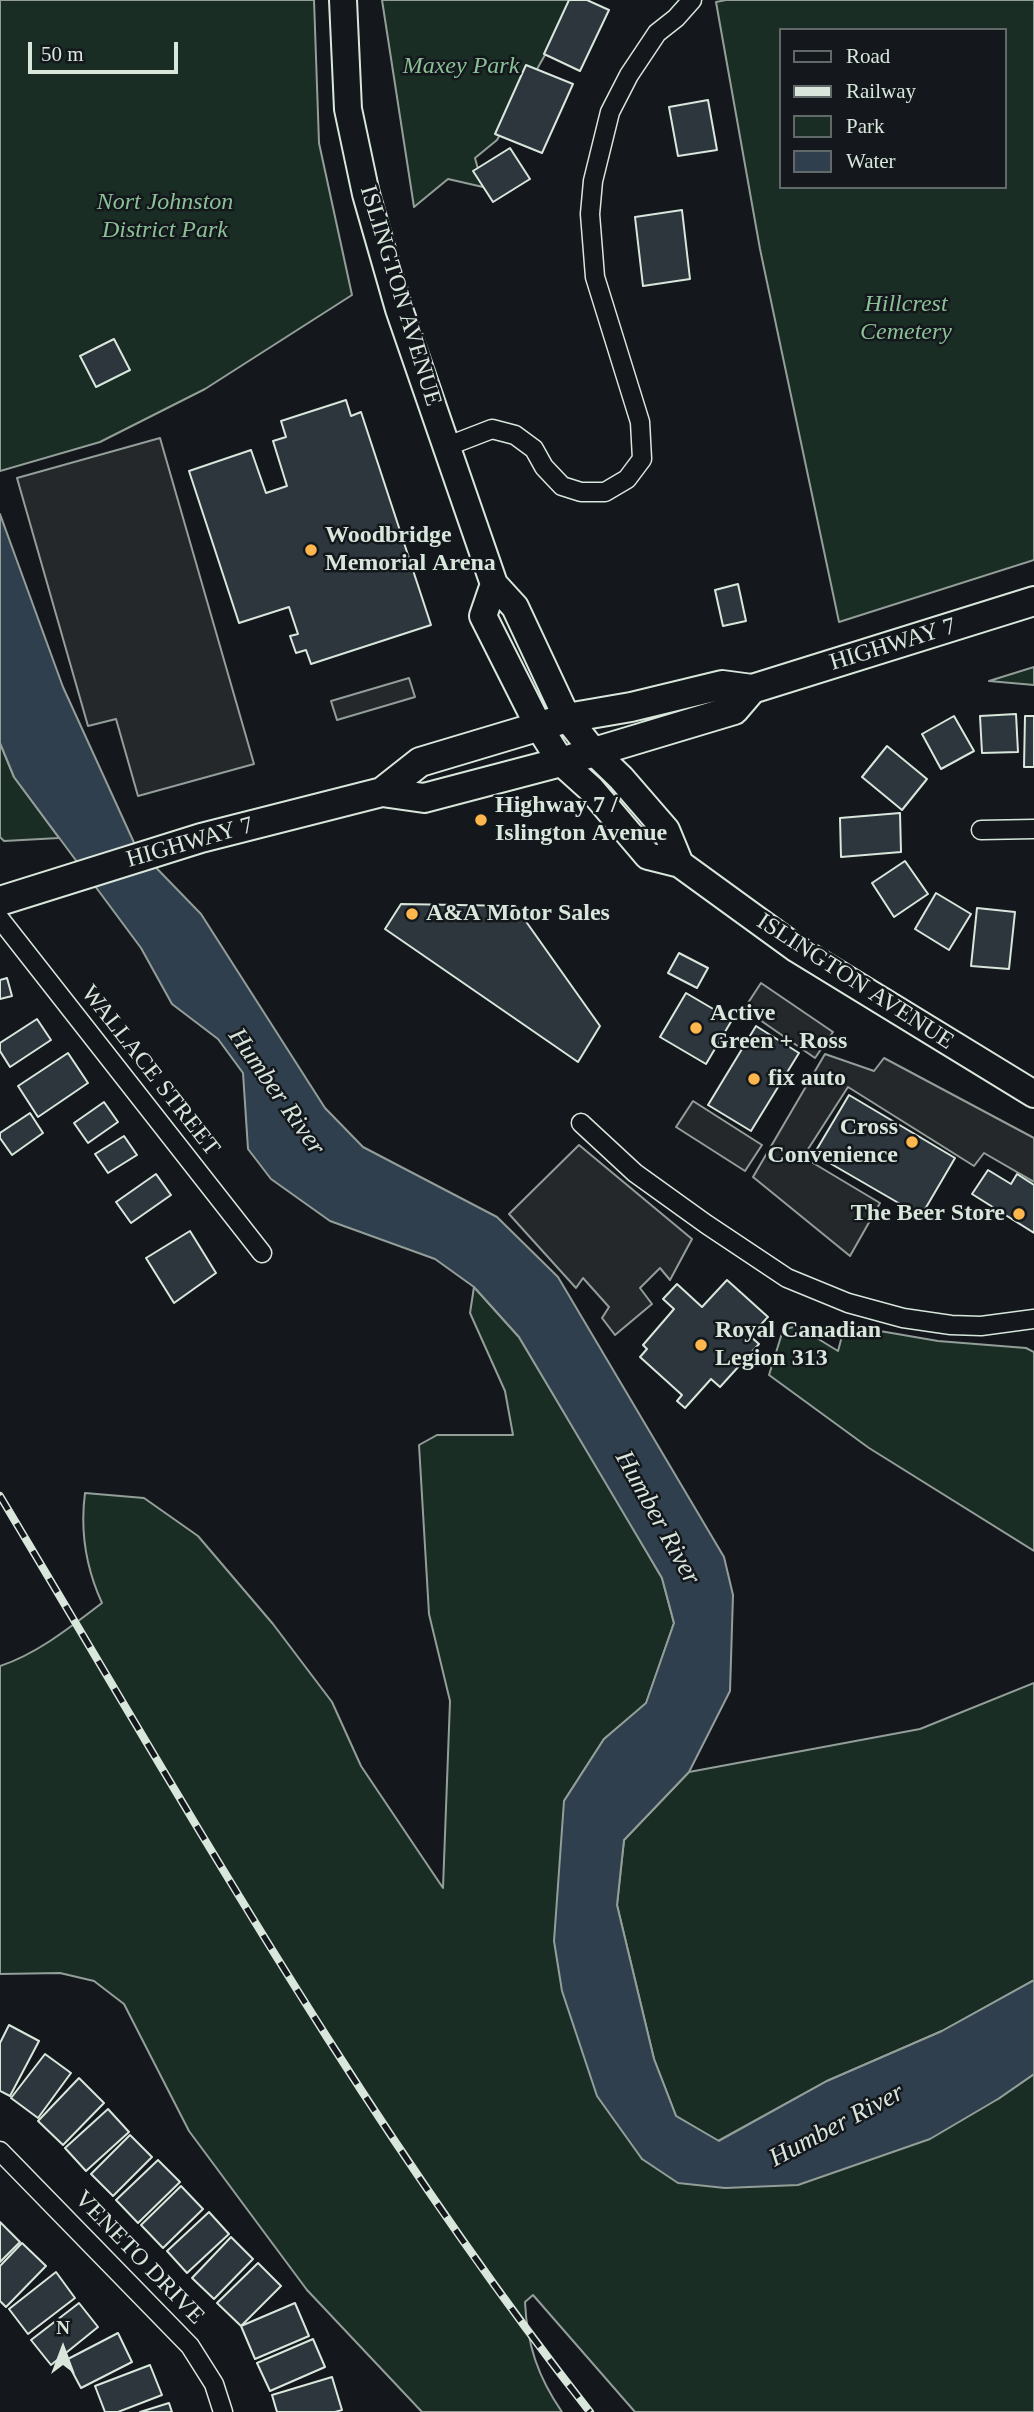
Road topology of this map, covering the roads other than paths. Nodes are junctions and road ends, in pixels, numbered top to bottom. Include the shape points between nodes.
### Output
1 (343, 0) edge
2 (692, 0) edge
3 (448, 446) junction
4 (494, 584) junction
5 (1034, 601) edge
6 (752, 689) junction
7 (568, 718) junction
8 (539, 727) junction
9 (594, 752) junction
10 (561, 762) junction
11 (382, 792) junction
12 (1034, 829) edge
13 (981, 830) dead end
14 (680, 864) junction
15 (0, 901) edge
16 (0, 919) edge
17 (1034, 1094) edge
18 (580, 1123) dead end
19 (262, 1254) dead end
20 (1034, 1319) edge
21 (0, 2151) edge
22 (223, 2412) edge

1 - 3 main road, ISLINGTON AVENUE via 348,109 366,194 399,309
2 - 3 street via 657,33 629,75 610,112 593,181 590,214 595,277 640,422 642,458 627,479 605,492 581,492 562,486 534,449 515,435 492,429
3 - 4 main road, ISLINGTON AVENUE
4 - 7 main road, ISLINGTON AVENUE via 515,607
4 - 8 main road, ISLINGTON AVENUE via 483,616
5 - 6 main road, HIGHWAY 7
6 - 7 main road, HIGHWAY 7 via 722,685
6 - 9 main road, HIGHWAY 7 via 734,710
7 - 8 main road, HIGHWAY 7
7 - 9 main road, ISLINGTON AVENUE
8 - 10 main road, ISLINGTON AVENUE
8 - 11 main road, HIGHWAY 7 via 420,762
9 - 10 main road, HIGHWAY 7
9 - 14 main road, ISLINGTON AVENUE via 666,830
10 - 11 main road, HIGHWAY 7 via 424,798
10 - 14 main road, ISLINGTON AVENUE via 591,789 648,856
11 - 15 main road, HIGHWAY 7 via 201,838
12 - 13 street
14 - 17 main road, ISLINGTON AVENUE via 797,949
16 - 19 street, WALLACE STREET
18 - 20 street via 635,1173 787,1278 848,1303 903,1318 981,1326
21 - 22 street, VENETO DRIVE via 190,2346 214,2384

